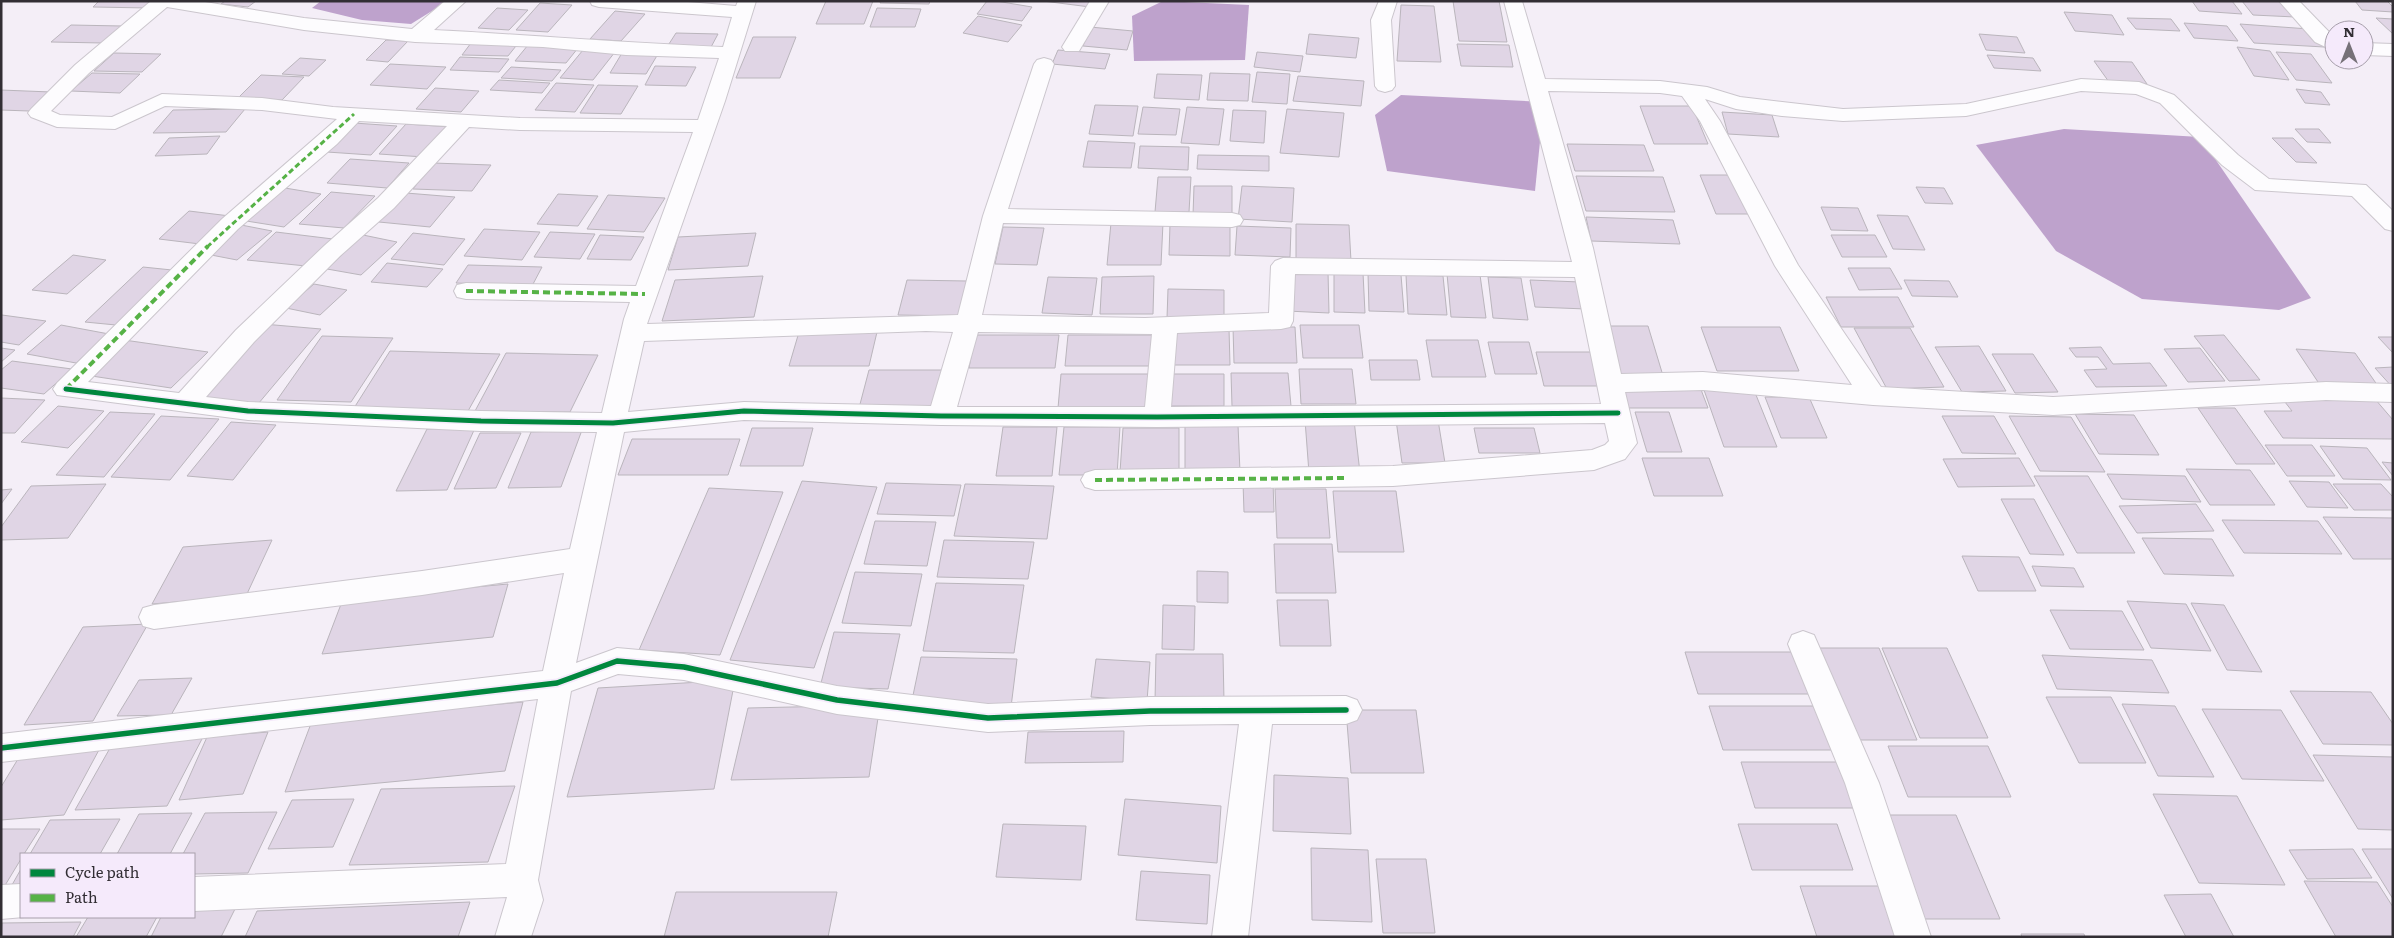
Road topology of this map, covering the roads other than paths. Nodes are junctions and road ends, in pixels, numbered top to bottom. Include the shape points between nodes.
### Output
1 (457, 1) edge
2 (599, 1) edge
3 (1100, 1) edge
4 (1388, 1) edge
5 (1512, 1) edge
6 (2288, 1) edge
7 (162, 2) edge
8 (297, 6) dead end
9 (745, 7) edge
10 (278, 20) junction
11 (415, 36) junction
12 (2324, 39) edge
13 (1072, 47) dead end
14 (2374, 49) edge
15 (2393, 50) edge
16 (730, 53) junction
17 (1044, 64) dead end
18 (1535, 85) junction
19 (1386, 86) dead end
20 (1689, 90) junction
21 (354, 114) junction
22 (463, 121) junction
23 (706, 126) junction
24 (994, 216) junction
25 (1232, 220) dead end
26 (2393, 224) edge
27 (1586, 270) junction
28 (466, 291) dead end
29 (645, 294) junction
30 (968, 324) junction
31 (1165, 324) junction
32 (633, 333) junction
33 (1612, 383) junction
34 (2393, 393) edge
35 (1873, 396) junction
36 (184, 404) junction
37 (1618, 413) junction
38 (941, 416) junction
39 (1157, 417) junction
40 (613, 423) junction
41 (1095, 480) dead end
42 (582, 559) junction
43 (154, 617) dead end
44 (1803, 644) dead end
45 (557, 683) junction
46 (1346, 710) dead end
47 (1256, 711) junction
48 (1, 748) edge
49 (520, 880) junction
50 (195, 894) edge
51 (20, 901) edge
52 (1, 902) edge
53 (513, 937) edge
54 (1230, 937) edge
55 (1913, 937) edge

1 - 11 street
2 - 9 street via 681,9
3 - 13 street
4 - 19 street via 1381,20
5 - 18 street
6 - 12 street
7 - 10 street
7 - 21 street via 54,94 38,113 57,121 115,124 162,100 262,104
8 - 10 street
9 - 16 street
10 - 11 street
11 - 16 street
14 - 15 street
16 - 23 street
17 - 24 street
18 - 20 street
18 - 27 street
20 - 26 street via 1736,103 1843,115 1966,110 2081,85 2139,88 2166,99 2230,160 2263,185 2358,190
20 - 35 street via 1710,121 1787,266
21 - 22 street
21 - 36 street via 230,224 66,389
22 - 23 street
22 - 36 street via 386,203 252,330
23 - 29 street
24 - 25 street
24 - 30 street
27 - 31 street via 1283,266 1281,321
27 - 33 street
28 - 29 street
29 - 32 street
30 - 31 street
30 - 32 street
30 - 38 street
31 - 39 street
32 - 40 street
33 - 35 street via 1704,381
33 - 37 street
34 - 35 street via 2326,391 2053,406
36 - 40 street via 268,412
37 - 39 street
37 - 41 street via 1623,443 1615,452 1594,460 1384,477
38 - 39 street
38 - 40 street via 744,411
40 - 42 street
42 - 43 street via 478,577
42 - 45 street
44 - 55 street via 1862,783
45 - 47 street via 617,661 684,667 837,700 988,718 1150,711
45 - 48 street
45 - 49 street
46 - 47 street
47 - 54 street
49 - 50 street
49 - 53 street via 525,900
51 - 52 street

